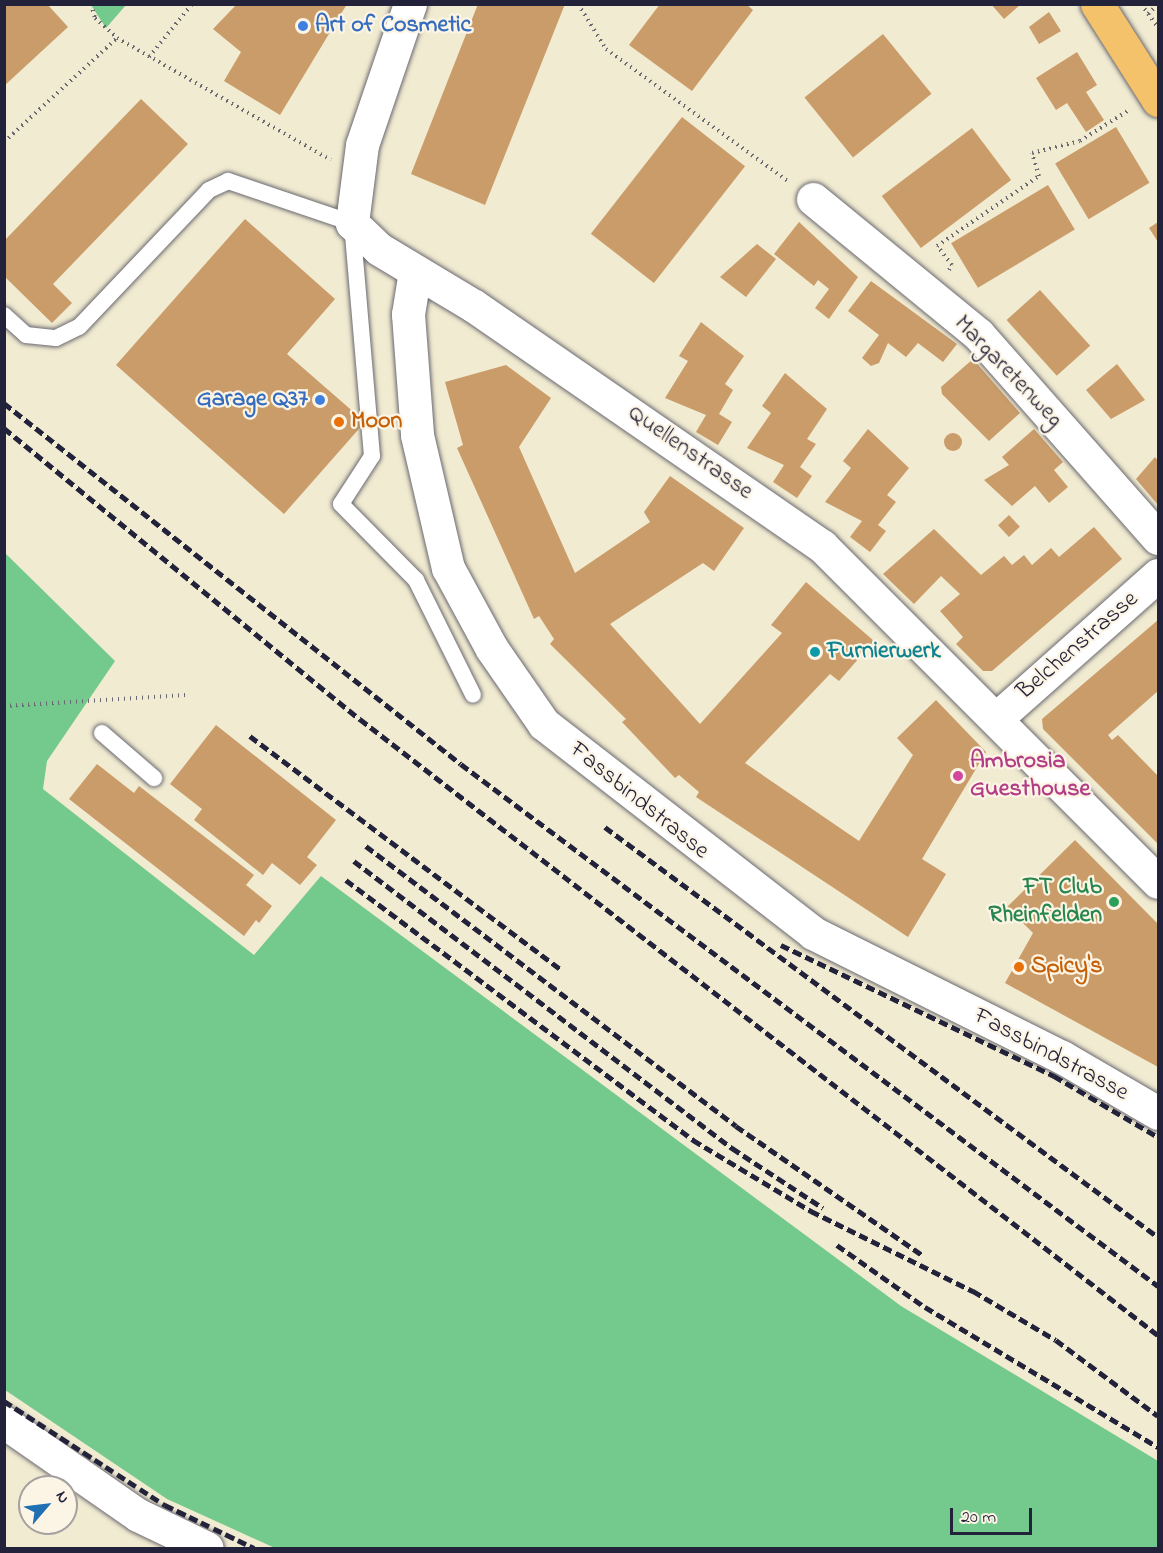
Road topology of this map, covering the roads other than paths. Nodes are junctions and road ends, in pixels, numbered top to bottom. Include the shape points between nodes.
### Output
1 (410, 4) edge
2 (1098, 4) edge
3 (1157, 97) edge
4 (813, 199) road end
5 (352, 223) junction
6 (415, 271) junction
7 (4, 315) edge
8 (1158, 538) edge
9 (1158, 575) edge
10 (473, 695) dead end
11 (998, 717) junction
12 (102, 733) dead end
13 (154, 778) dead end
14 (1158, 882) edge
15 (1158, 1113) edge
16 (4, 1422) edge
17 (207, 1548) edge

1 - 5 street via 355,173
2 - 3 main road
4 - 8 street, Margaretenweg via 978,334
5 - 6 street, Quellenstrasse via 379,249
5 - 7 lane via 228,181 209,190 79,327 56,338 26,335
5 - 10 lane via 372,456 341,504 416,580
6 - 11 street, Quellenstrasse via 822,546
6 - 15 street, Fassbindstrasse via 408,314 417,435 448,568 492,649 544,724 813,933 1062,1057
9 - 11 street, Belchenstrasse
11 - 14 street, Quellenstrasse
12 - 13 lane
16 - 17 street via 138,1515

